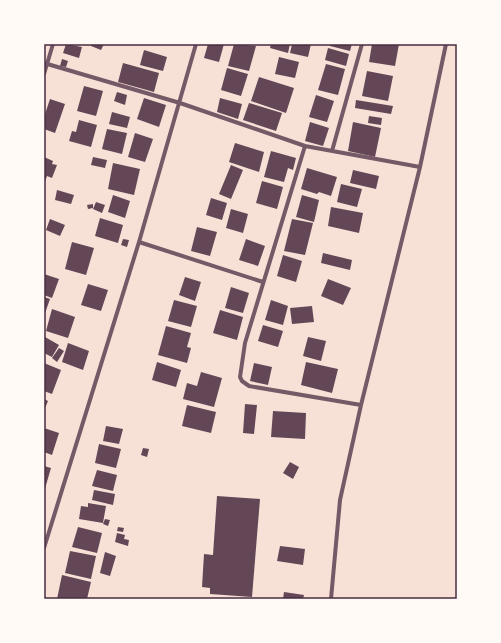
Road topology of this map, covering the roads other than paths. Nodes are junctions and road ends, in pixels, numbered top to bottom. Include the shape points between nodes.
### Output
1 (53, 44) edge
2 (196, 44) edge
3 (362, 44) edge
4 (446, 44) edge
5 (46, 63) edge
6 (44, 74) edge
7 (180, 103) junction
8 (305, 146) junction
9 (332, 151) junction
10 (420, 167) junction
11 (139, 242) junction
12 (263, 282) junction
13 (361, 405) junction
14 (44, 548) edge
15 (331, 599) edge

1 - 5 street
2 - 7 street
3 - 9 street
4 - 10 street
5 - 6 street
5 - 7 street
7 - 8 street
7 - 11 street
8 - 9 street
8 - 12 street
9 - 10 street
10 - 13 street
11 - 12 street
11 - 14 street
12 - 13 street via 245,343 240,377 242,382 249,386
13 - 15 street via 340,500

